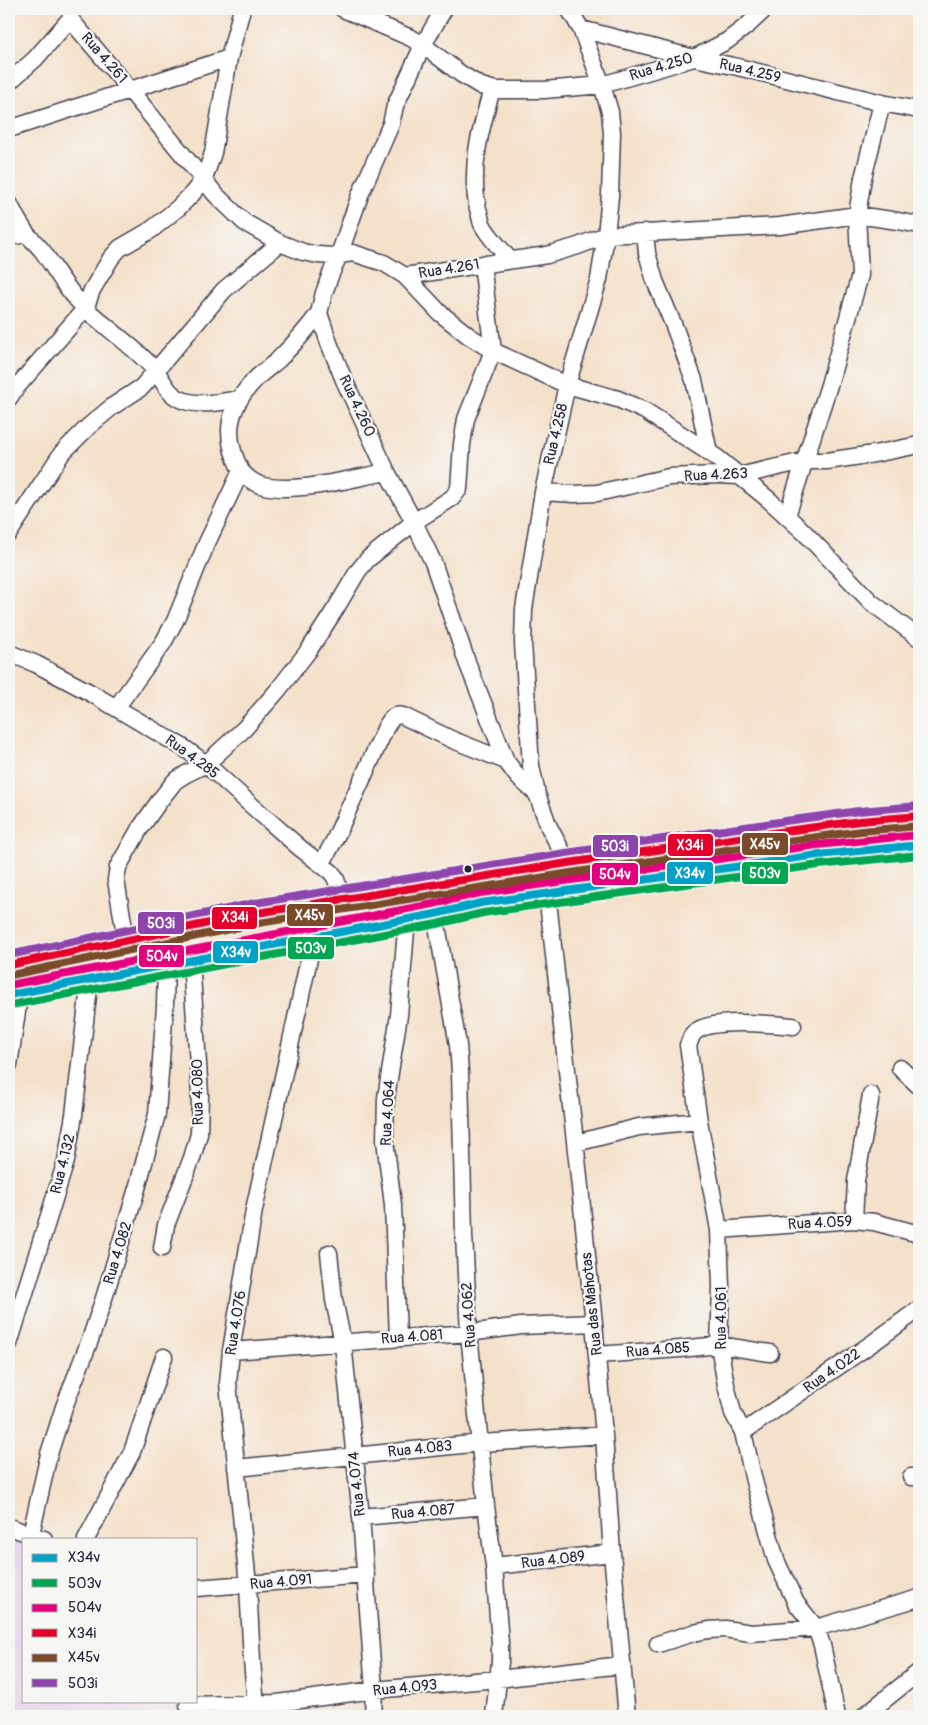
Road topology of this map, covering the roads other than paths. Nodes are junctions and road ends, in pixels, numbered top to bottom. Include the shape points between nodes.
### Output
1 (242, 9) edge
2 (343, 9) edge
3 (444, 9) edge
4 (569, 9) edge
5 (765, 9) edge
6 (73, 18) edge
7 (581, 29) junction
8 (423, 45) junction
9 (229, 58) junction
10 (694, 58) junction
11 (9, 82) edge
12 (602, 85) junction
13 (492, 89) junction
14 (131, 90) junction
15 (882, 103) junction
16 (919, 110) edge
17 (9, 129) edge
18 (204, 179) junction
19 (9, 203) edge
20 (857, 216) junction
21 (919, 226) edge
22 (645, 232) junction
23 (27, 234) junction
24 (606, 235) junction
25 (9, 237) edge
26 (280, 243) junction
27 (339, 255) junction
28 (510, 260) junction
29 (482, 264) junction
30 (405, 276) junction
31 (85, 309) junction
32 (319, 313) junction
33 (493, 351) junction
34 (155, 370) junction
35 (567, 385) junction
36 (9, 398) edge
37 (238, 399) junction
38 (919, 445) edge
39 (709, 453) junction
40 (804, 461) junction
41 (242, 471) junction
42 (387, 472) junction
43 (739, 476) junction
44 (542, 492) junction
45 (787, 516) junction
46 (414, 522) junction
47 (9, 533) edge
48 (919, 638) edge
49 (9, 653) edge
50 (116, 708) junction
51 (506, 761) junction
52 (206, 764) junction
53 (537, 794) junction
54 (919, 816) edge
55 (919, 845) edge
56 (322, 863) junction
57 (568, 863) junction
58 (547, 893) junction
59 (343, 899) junction
60 (435, 914) junction
61 (407, 918) junction
62 (314, 936) junction
63 (126, 940) junction
64 (191, 960) junction
65 (166, 964) junction
66 (9, 965) edge
67 (90, 978) junction
68 (14, 993) edge
69 (793, 1026) dead end
70 (9, 1064) edge
71 (900, 1068) dead end
72 (919, 1086) edge
73 (871, 1095) dead end
74 (699, 1121) junction
75 (576, 1143) junction
76 (854, 1220) junction
77 (719, 1230) junction
78 (919, 1234) edge
79 (162, 1248) dead end
80 (329, 1253) dead end
81 (919, 1309) edge
82 (594, 1323) junction
83 (470, 1333) junction
84 (398, 1338) junction
85 (343, 1343) junction
86 (9, 1344) edge
87 (719, 1344) junction
88 (231, 1351) junction
89 (770, 1352) dead end
90 (597, 1356) junction
91 (164, 1357) dead end
92 (743, 1432) junction
93 (604, 1435) junction
94 (481, 1443) junction
95 (355, 1456) junction
96 (236, 1468) junction
97 (486, 1506) junction
98 (361, 1517) junction
99 (9, 1527) edge
100 (37, 1536) edge
101 (87, 1538) edge
102 (612, 1553) junction
103 (494, 1566) junction
104 (366, 1575) junction
105 (248, 1585) junction
106 (198, 1588) edge
107 (919, 1598) edge
108 (816, 1628) junction
109 (658, 1644) dead end
110 (622, 1665) junction
111 (919, 1672) edge
112 (498, 1679) junction
113 (374, 1690) junction
114 (188, 1707) edge
115 (256, 1709) edge
116 (373, 1716) edge
117 (494, 1716) edge
118 (627, 1716) edge
119 (837, 1716) edge
120 (864, 1716) edge

1 - 9 street
2 - 8 street via 398,31
3 - 8 street
4 - 7 street, Rua 4.258
5 - 10 street, Rua 4.250 via 728,41
6 - 11 street
6 - 14 street, Rua 4.261
7 - 10 street, Rua 4.259
7 - 12 street, Rua 4.258
8 - 13 street via 461,74
8 - 27 street via 360,195
9 - 14 street
9 - 18 street via 213,153
10 - 12 street, Rua 4.250
10 - 15 street, Rua 4.259
12 - 13 street via 544,90
12 - 24 street, Rua 4.258 via 612,132
13 - 28 street via 478,141 475,196 482,222
14 - 17 street
14 - 18 street, Rua 4.261
15 - 16 street, Rua 4.259
15 - 20 street via 862,178
18 - 26 street, Rua 4.261 via 244,222
18 - 31 street via 178,208 110,258
19 - 23 street
20 - 21 street, Rua 4.261
20 - 22 street, Rua 4.261 via 780,226
20 - 40 street via 860,274
22 - 24 street, Rua 4.261
22 - 39 street via 654,281 694,380
23 - 25 street
23 - 31 street
24 - 28 street, Rua 4.261 via 547,255
24 - 35 street, Rua 4.258 via 599,279
26 - 27 street, Rua 4.261 via 303,252
26 - 34 street via 224,290
27 - 30 street, Rua 4.261 via 354,253 374,259
27 - 32 street
28 - 29 street, Rua 4.261
29 - 30 street, Rua 4.261
29 - 33 street
30 - 33 street via 440,313
31 - 34 street
31 - 36 street
32 - 37 street
32 - 42 street, Rua 4.260 via 344,380
33 - 35 street
33 - 46 street via 466,419 459,489 452,498
34 - 37 street via 169,391 185,401 210,403
34 - 47 street via 142,387 112,406 62,454
35 - 39 street via 646,411
35 - 44 street, Rua 4.258
37 - 41 street via 229,427 235,460
38 - 40 street, Rua 4.263 via 874,454
39 - 43 street
40 - 43 street, Rua 4.263
40 - 45 street
41 - 42 street via 248,479 262,485 287,488
41 - 50 street via 206,545 175,621
42 - 46 street, Rua 4.260
43 - 44 street, Rua 4.263 via 669,477 597,493
43 - 45 street
44 - 53 street, Rua 4.258 via 524,609 523,643 531,766
45 - 48 street via 871,602
46 - 51 street, Rua 4.260 via 433,562 467,662
46 - 52 street via 368,559 304,657 244,729
49 - 50 street, Rua 4.285 via 62,677
50 - 52 street, Rua 4.285
51 - 53 street, Rua 4.260 via 518,778
51 - 56 street via 396,715 391,718
52 - 56 street, Rua 4.285 via 300,848
52 - 63 street via 175,781 138,830 118,867 116,880
53 - 57 street, Rua 4.258 via 549,827
54 - 57 main road
55 - 58 main road via 818,855
56 - 59 street, Rua 4.285 via 335,877
57 - 59 main road
58 - 60 main road
58 - 75 street, Rua das Mahotas
59 - 63 main road
60 - 61 main road
60 - 83 street, Rua 4.062 via 458,1045
61 - 62 main road
61 - 84 street, Rua 4.064 via 384,1140 393,1205
62 - 64 main road
62 - 88 street, Rua 4.076 via 254,1210
63 - 66 main road
64 - 65 main road
64 - 79 street, Rua 4.080 via 200,1094 199,1134 166,1225
65 - 67 main road
65 - 100 street, Rua 4.082 via 157,1114 105,1295 49,1454
67 - 68 main road
67 - 86 street, Rua 4.132 via 66,1161
68 - 70 street
69 - 74 street, Rua 4.061 via 739,1022 703,1027 693,1034 688,1045
71 - 72 street
73 - 76 street via 856,1180
74 - 75 street via 639,1127
74 - 77 street, Rua 4.061
75 - 82 street, Rua das Mahotas
76 - 77 street, Rua 4.059
76 - 78 street, Rua 4.059
77 - 87 street, Rua 4.061
80 - 85 street, Rua 4.074
81 - 92 street, Rua 4.022
82 - 83 street, Rua 4.081 via 521,1326
82 - 90 street, Rua das Mahotas
83 - 84 street, Rua 4.081
83 - 94 street, Rua 4.062
84 - 85 street, Rua 4.081
85 - 88 street, Rua 4.081
85 - 95 street, Rua 4.074
87 - 89 street, Rua 4.085
87 - 90 street, Rua 4.085
87 - 92 street, Rua 4.061 via 733,1413
88 - 96 street, Rua 4.076 via 228,1383
90 - 93 street, Rua das Mahotas
91 - 101 street via 132,1452
92 - 108 street, Rua 4.061 via 776,1560 796,1603
93 - 94 street, Rua 4.083
93 - 102 street, Rua das Mahotas
94 - 95 street, Rua 4.083
94 - 97 street, Rua 4.062
95 - 96 street, Rua 4.083
95 - 98 street, Rua 4.074
96 - 105 street, Rua 4.076
97 - 98 street, Rua 4.087
97 - 103 street, Rua 4.062
98 - 104 street, Rua 4.074
99 - 100 street
102 - 103 street, Rua 4.089
102 - 110 street, Rua das Mahotas
103 - 112 street, Rua 4.062 via 500,1643
104 - 105 street, Rua 4.091
104 - 113 street, Rua 4.074
105 - 106 street, Rua 4.091
105 - 115 street, Rua 4.076
107 - 108 street
108 - 109 street via 751,1632 709,1630
108 - 119 street, Rua 4.061
110 - 112 street, Rua 4.093
110 - 118 street, Rua das Mahotas
111 - 120 street
112 - 113 street, Rua 4.093
112 - 117 street, Rua 4.062
113 - 115 street, Rua 4.093
113 - 116 street, Rua 4.074
114 - 115 street, Rua 4.093

